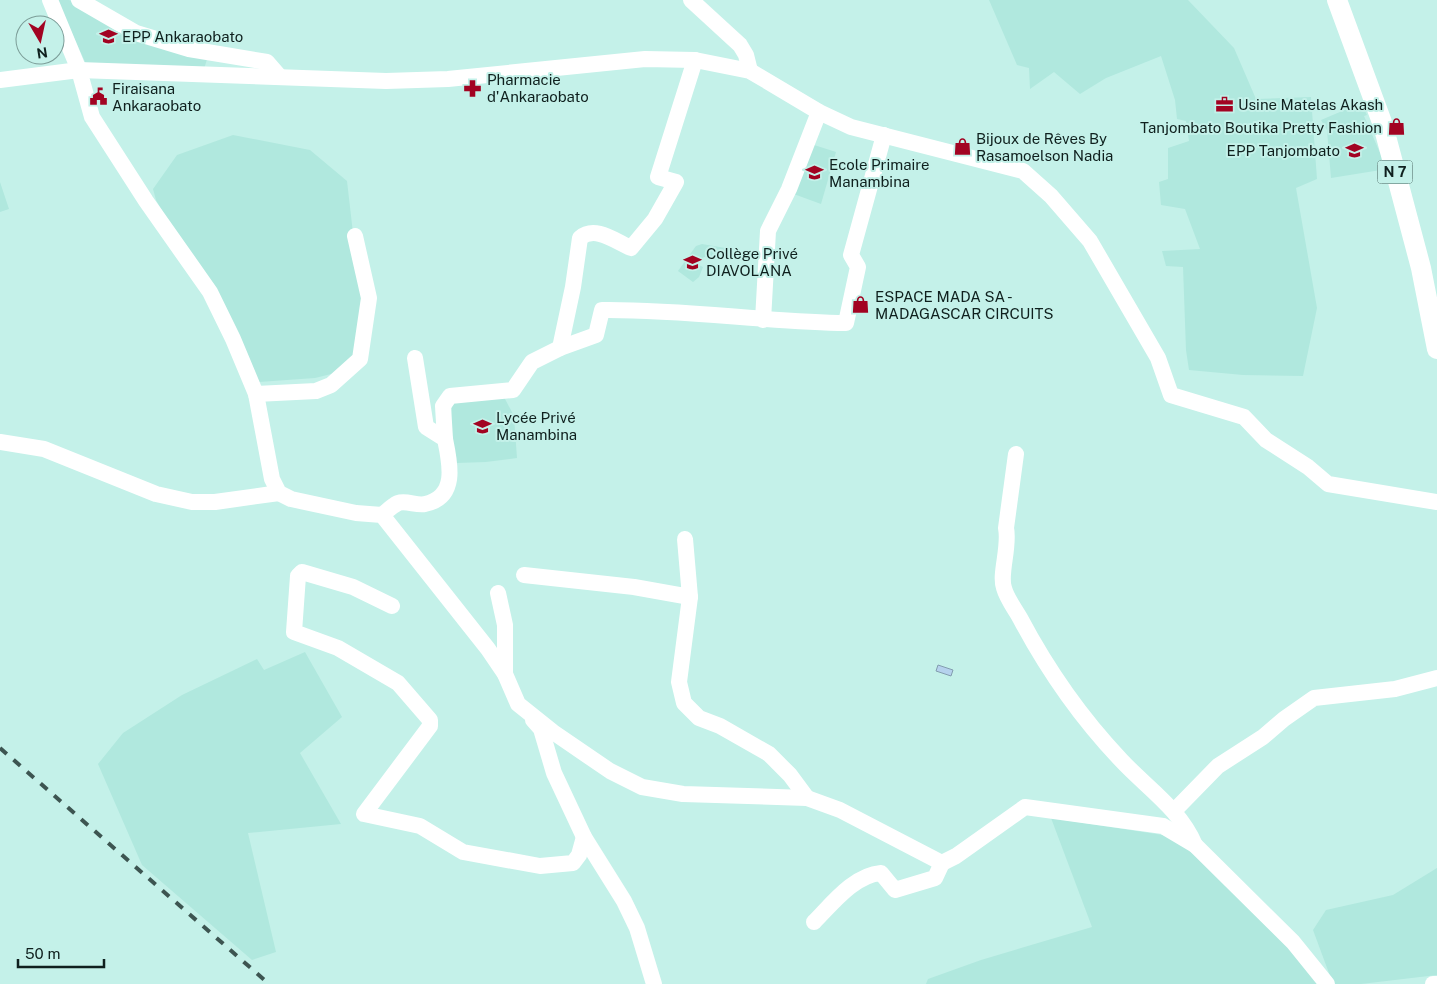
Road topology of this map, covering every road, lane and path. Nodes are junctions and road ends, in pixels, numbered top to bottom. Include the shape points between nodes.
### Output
1 (50, 0) edge
2 (79, 0) edge
3 (691, 0) edge
4 (1337, 0) edge
5 (695, 60) junction
6 (79, 70) junction
7 (750, 71) junction
8 (280, 77) junction
9 (0, 80) edge
10 (818, 112) junction
11 (884, 135) junction
12 (356, 236) dead end
13 (762, 320) junction
14 (560, 348) junction
15 (1437, 349) edge
16 (415, 358) dead end
17 (256, 394) junction
18 (445, 439) junction
19 (0, 442) edge
20 (1016, 454) dead end
21 (279, 493) junction
22 (1437, 502) edge
23 (382, 514) junction
24 (684, 540) dead end
25 (524, 575) dead end
26 (498, 593) dead end
27 (690, 597) junction
28 (392, 606) dead end
29 (505, 674) junction
30 (1437, 678) edge
31 (518, 704) junction
32 (807, 798) junction
33 (1175, 810) junction
34 (584, 837) junction
35 (1195, 845) junction
36 (942, 863) junction
37 (814, 922) dead end
38 (654, 984) edge
39 (1327, 984) edge
40 (1433, 984) edge
41 (1437, 984) edge

1 - 6 street
2 - 8 street via 136,33 190,49 267,62
3 - 7 street via 740,45
4 - 15 main road, N 7 via 1383,125 1421,268
5 - 7 street
5 - 8 street via 645,59 448,80 386,82
5 - 14 street via 658,177 676,182 655,219 631,248 597,232 586,233 580,238
6 - 8 street
6 - 9 street
6 - 17 street via 92,116 146,202 210,292 234,338
7 - 10 street
10 - 11 street via 851,127
10 - 13 street via 789,189 768,231
11 - 13 street via 851,255 858,267 846,323
11 - 22 street via 1023,171 1051,196 1090,241 1158,358 1172,396 1244,418 1266,440 1328,484
12 - 17 street via 369,298 360,359 332,386 316,391
13 - 14 street via 602,310 596,335
14 - 18 street via 532,362 512,390 450,396 443,406
16 - 18 street via 426,427
17 - 21 street via 272,479
18 - 23 street via 450,482 441,495 425,504 399,503
19 - 21 street via 44,449 156,494 192,502
20 - 33 street via 1006,528 1003,587 1033,642 1070,697 1120,759
21 - 23 street via 291,499 338,509
23 - 29 street
24 - 27 street
25 - 27 street via 634,587
26 - 29 street via 505,625
27 - 32 street via 680,682 684,703 699,718 769,754
28 - 34 street via 353,587 302,572 298,576 294,632 338,648 398,683 430,716 430,726 364,814 420,826 464,852 540,866 573,863
29 - 31 street
30 - 33 street via 1395,689 1314,698 1218,766
31 - 32 street via 610,771 642,787 682,794
31 - 34 street via 540,729 554,773
32 - 36 street via 840,810
33 - 35 street via 1188,826
34 - 38 street via 624,900 637,928
35 - 36 street via 1163,826 1025,807
35 - 39 street via 1293,942
36 - 37 street via 935,878 895,890 880,873 870,874 850,887
40 - 41 street

